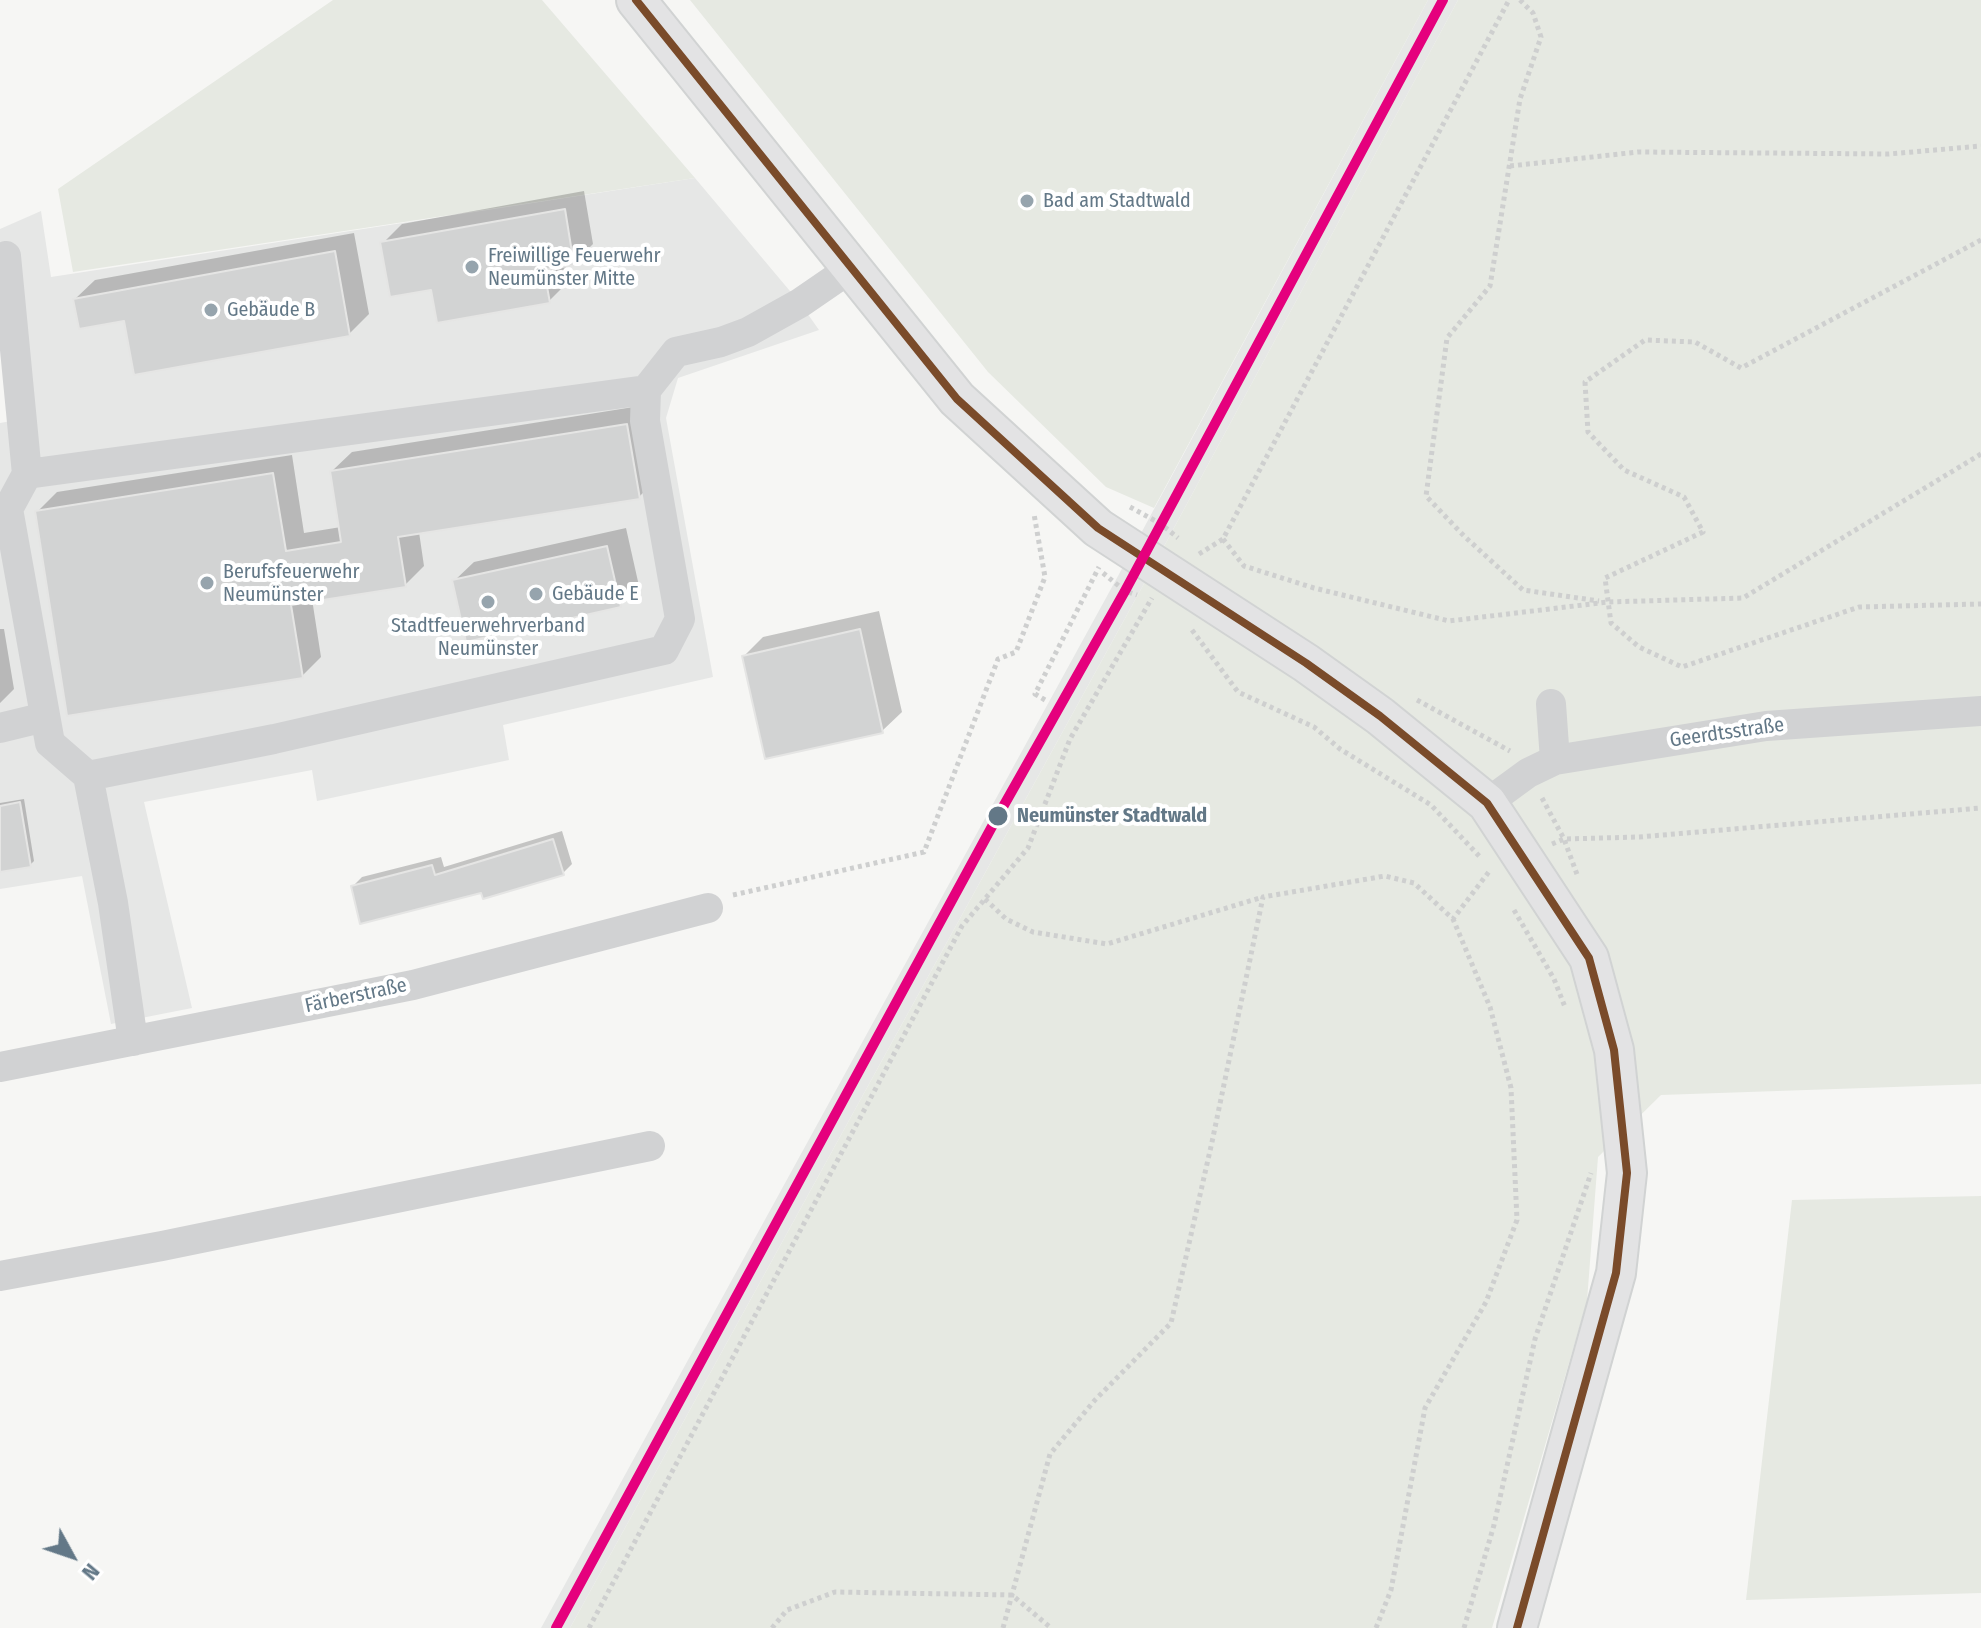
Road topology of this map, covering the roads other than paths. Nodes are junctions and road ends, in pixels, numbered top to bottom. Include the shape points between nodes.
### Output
1 (636, 0) edge
2 (6, 256) dead end
3 (851, 268) junction
4 (646, 390) junction
5 (27, 474) junction
6 (6, 540) edge
7 (1551, 704) dead end
8 (1981, 711) edge
9 (45, 717) junction
10 (0, 728) edge
11 (1542, 766) junction
12 (88, 776) junction
13 (1487, 803) junction
14 (708, 908) road end
15 (133, 1041) junction
16 (0, 1067) edge
17 (650, 1146) dead end
18 (0, 1276) edge
19 (1517, 1628) edge

1 - 3 main road
2 - 5 street
3 - 4 street via 748,332 676,352
3 - 13 main road via 957,399 1098,528 1169,585 1306,663
4 - 5 street
4 - 12 street via 645,421 680,619 664,650
5 - 6 street via 8,509
6 - 9 street
7 - 11 street
8 - 11 street, Geerdtsstraße via 1766,726
9 - 10 street
9 - 12 street via 50,743
11 - 13 street, Geerdtsstraße
12 - 15 street
13 - 19 main road via 1504,869 1589,958 1614,1050 1627,1173 1616,1273
14 - 15 street, Färberstraße via 413,985
15 - 16 street, Färberstraße
17 - 18 street

